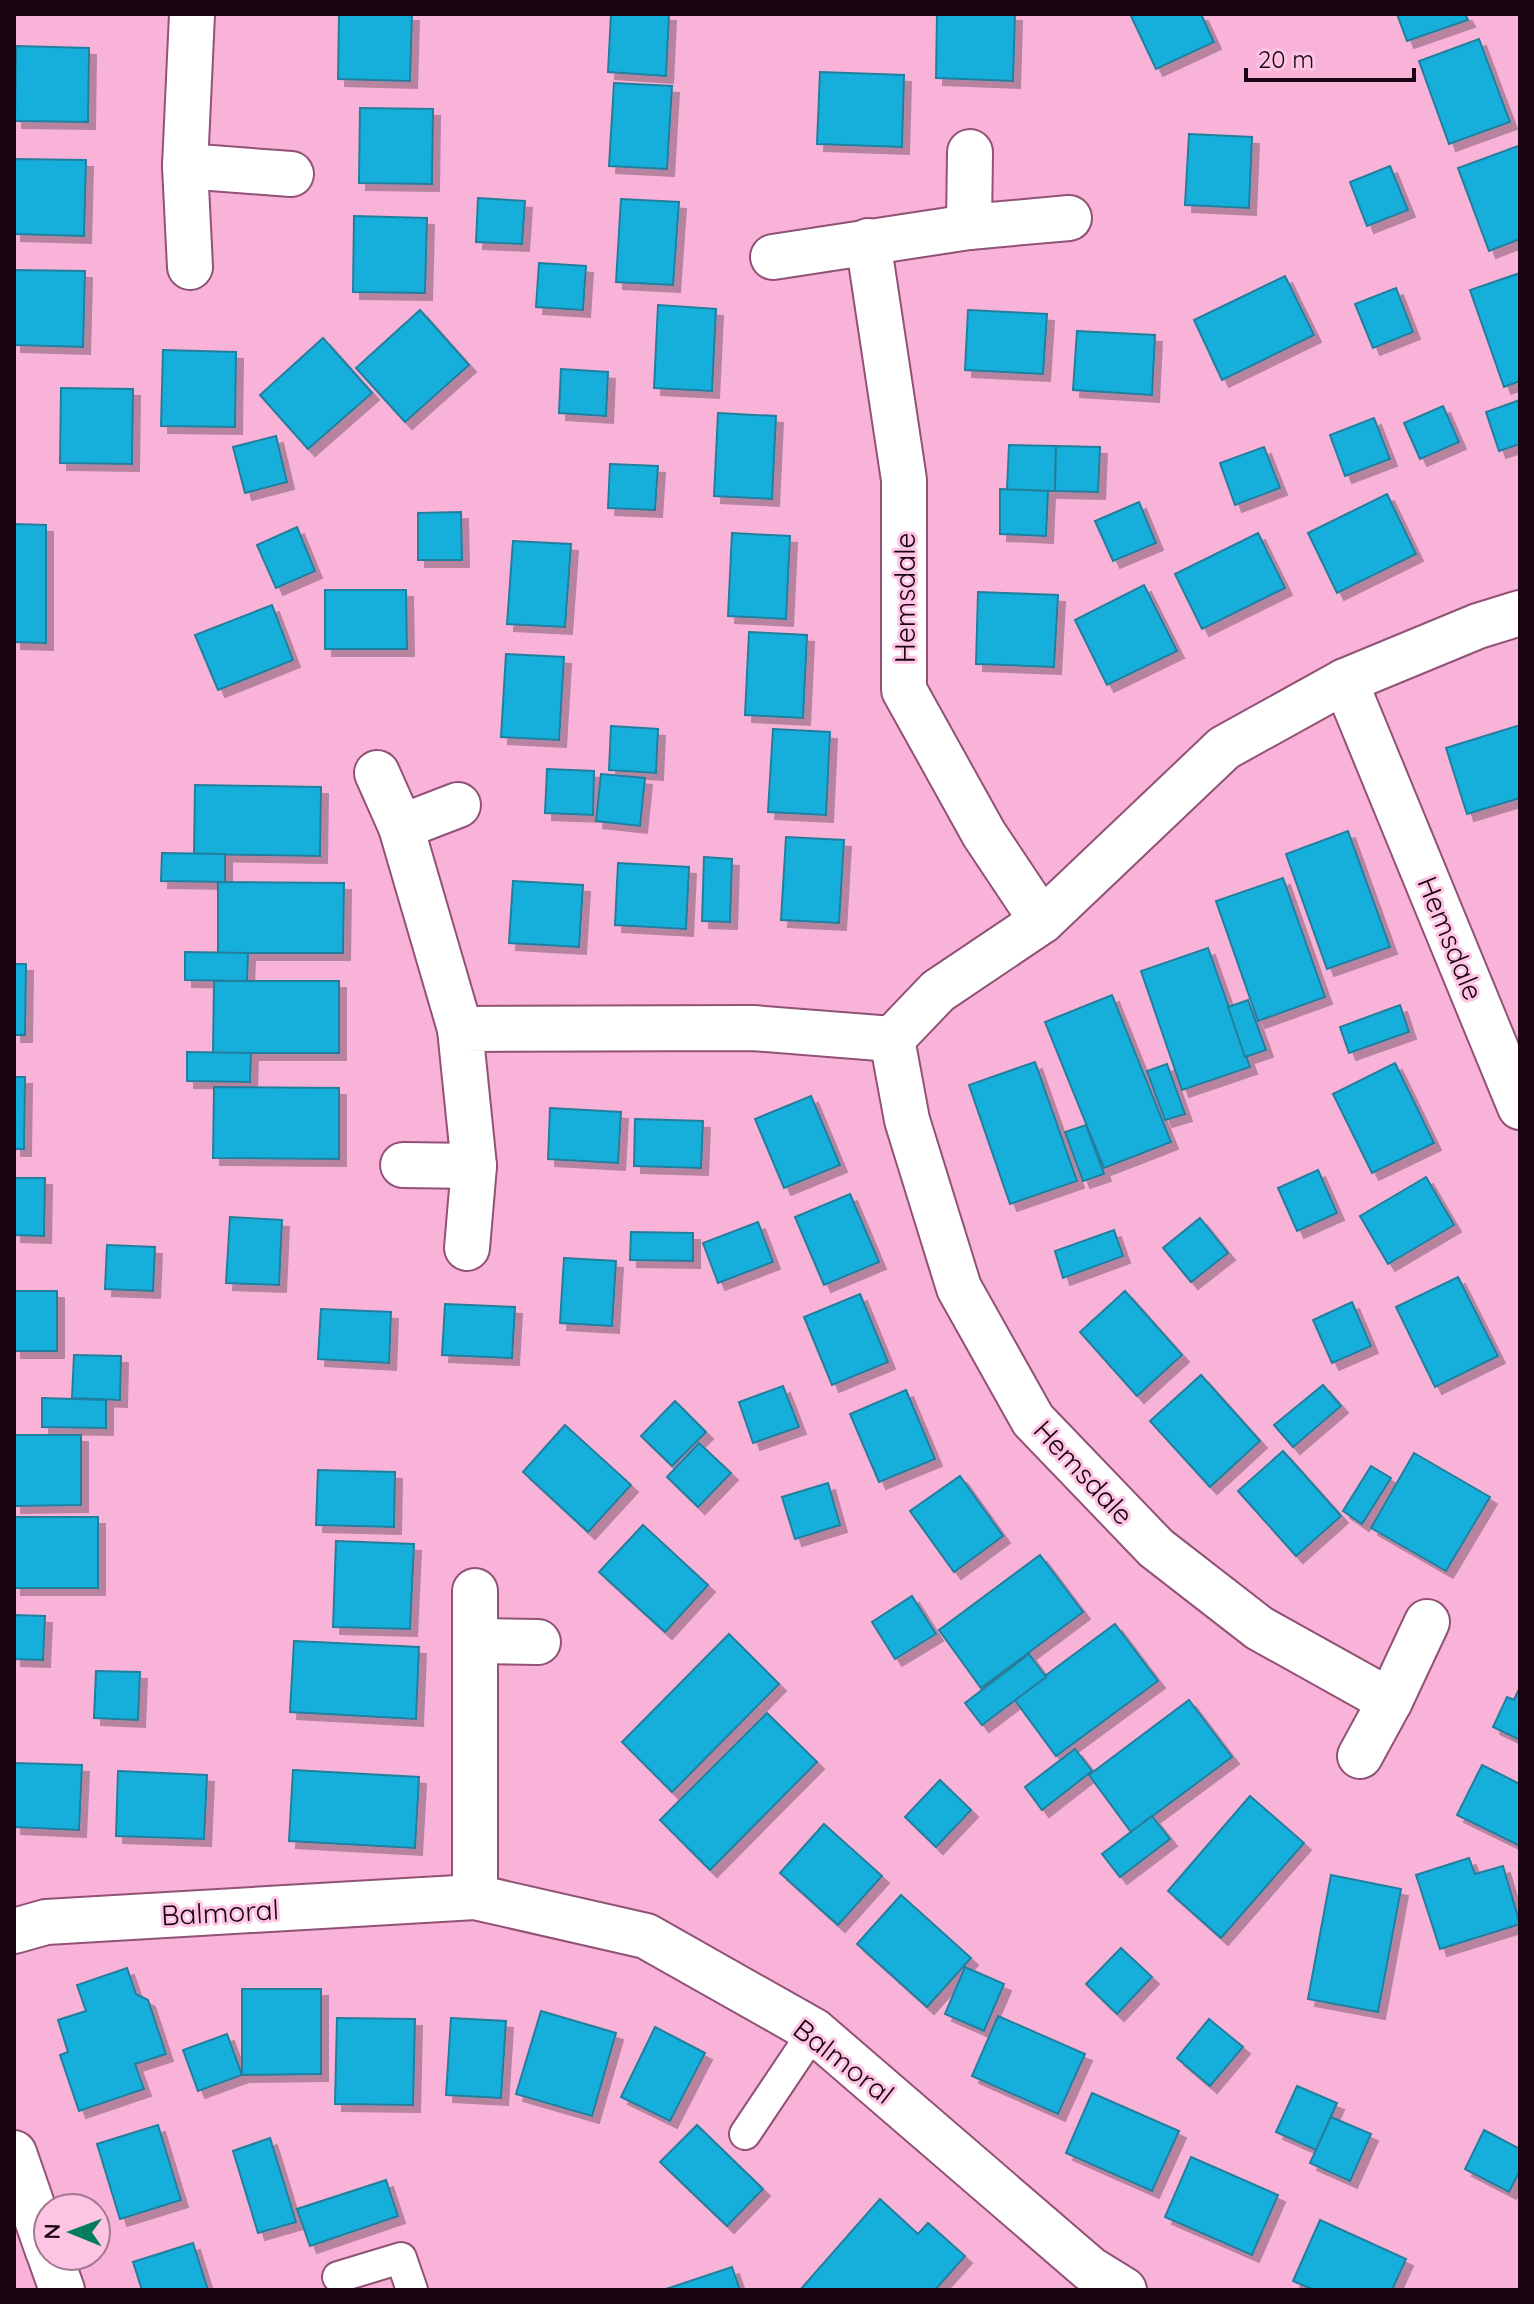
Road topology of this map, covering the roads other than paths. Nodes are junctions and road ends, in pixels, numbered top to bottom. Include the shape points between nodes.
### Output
1 (192, 14) edge
2 (970, 152) dead end
3 (185, 166) junction
4 (291, 174) dead end
5 (1069, 218) dead end
6 (969, 227) junction
7 (868, 241) junction
8 (773, 257) dead end
9 (190, 267) dead end
10 (1520, 613) edge
11 (1345, 681) junction
12 (377, 773) dead end
13 (458, 805) dead end
14 (401, 827) junction
15 (1042, 921) junction
16 (460, 1029) junction
17 (892, 1039) junction
18 (1520, 1107) edge
19 (403, 1165) dead end
20 (474, 1166) junction
21 (467, 1248) dead end
22 (475, 1591) dead end
23 (1427, 1622) dead end
24 (476, 1641) junction
25 (538, 1642) dead end
26 (1390, 1701) junction
27 (1360, 1756) dead end
28 (475, 1897) junction
29 (14, 1931) edge
30 (814, 2031) junction
31 (745, 2134) dead end
32 (14, 2153) edge
33 (32, 2204) edge
34 (338, 2277) dead end
35 (412, 2290) edge
36 (1124, 2290) edge

1 - 3 street
2 - 6 street
3 - 4 street
3 - 9 street
5 - 6 street
6 - 7 street
7 - 8 street
7 - 15 street, Hemsdale via 904,480 904,690 984,834
10 - 11 street
11 - 15 street via 1224,748
11 - 18 street, Hemsdale
12 - 14 street
13 - 14 street
14 - 16 street
15 - 17 street via 938,991
16 - 17 street via 753,1028
16 - 20 street
17 - 26 street, Hemsdale via 907,1120 959,1288 1033,1420 1156,1548 1259,1628
19 - 20 street
20 - 21 street
22 - 24 street
23 - 26 street
24 - 25 street
24 - 28 street
26 - 27 street
28 - 29 street, Balmoral via 46,1922
28 - 30 street, Balmoral via 646,1936
30 - 31 lane
30 - 36 street, Balmoral via 1090,2269
32 - 33 street
34 - 35 lane via 401,2258

